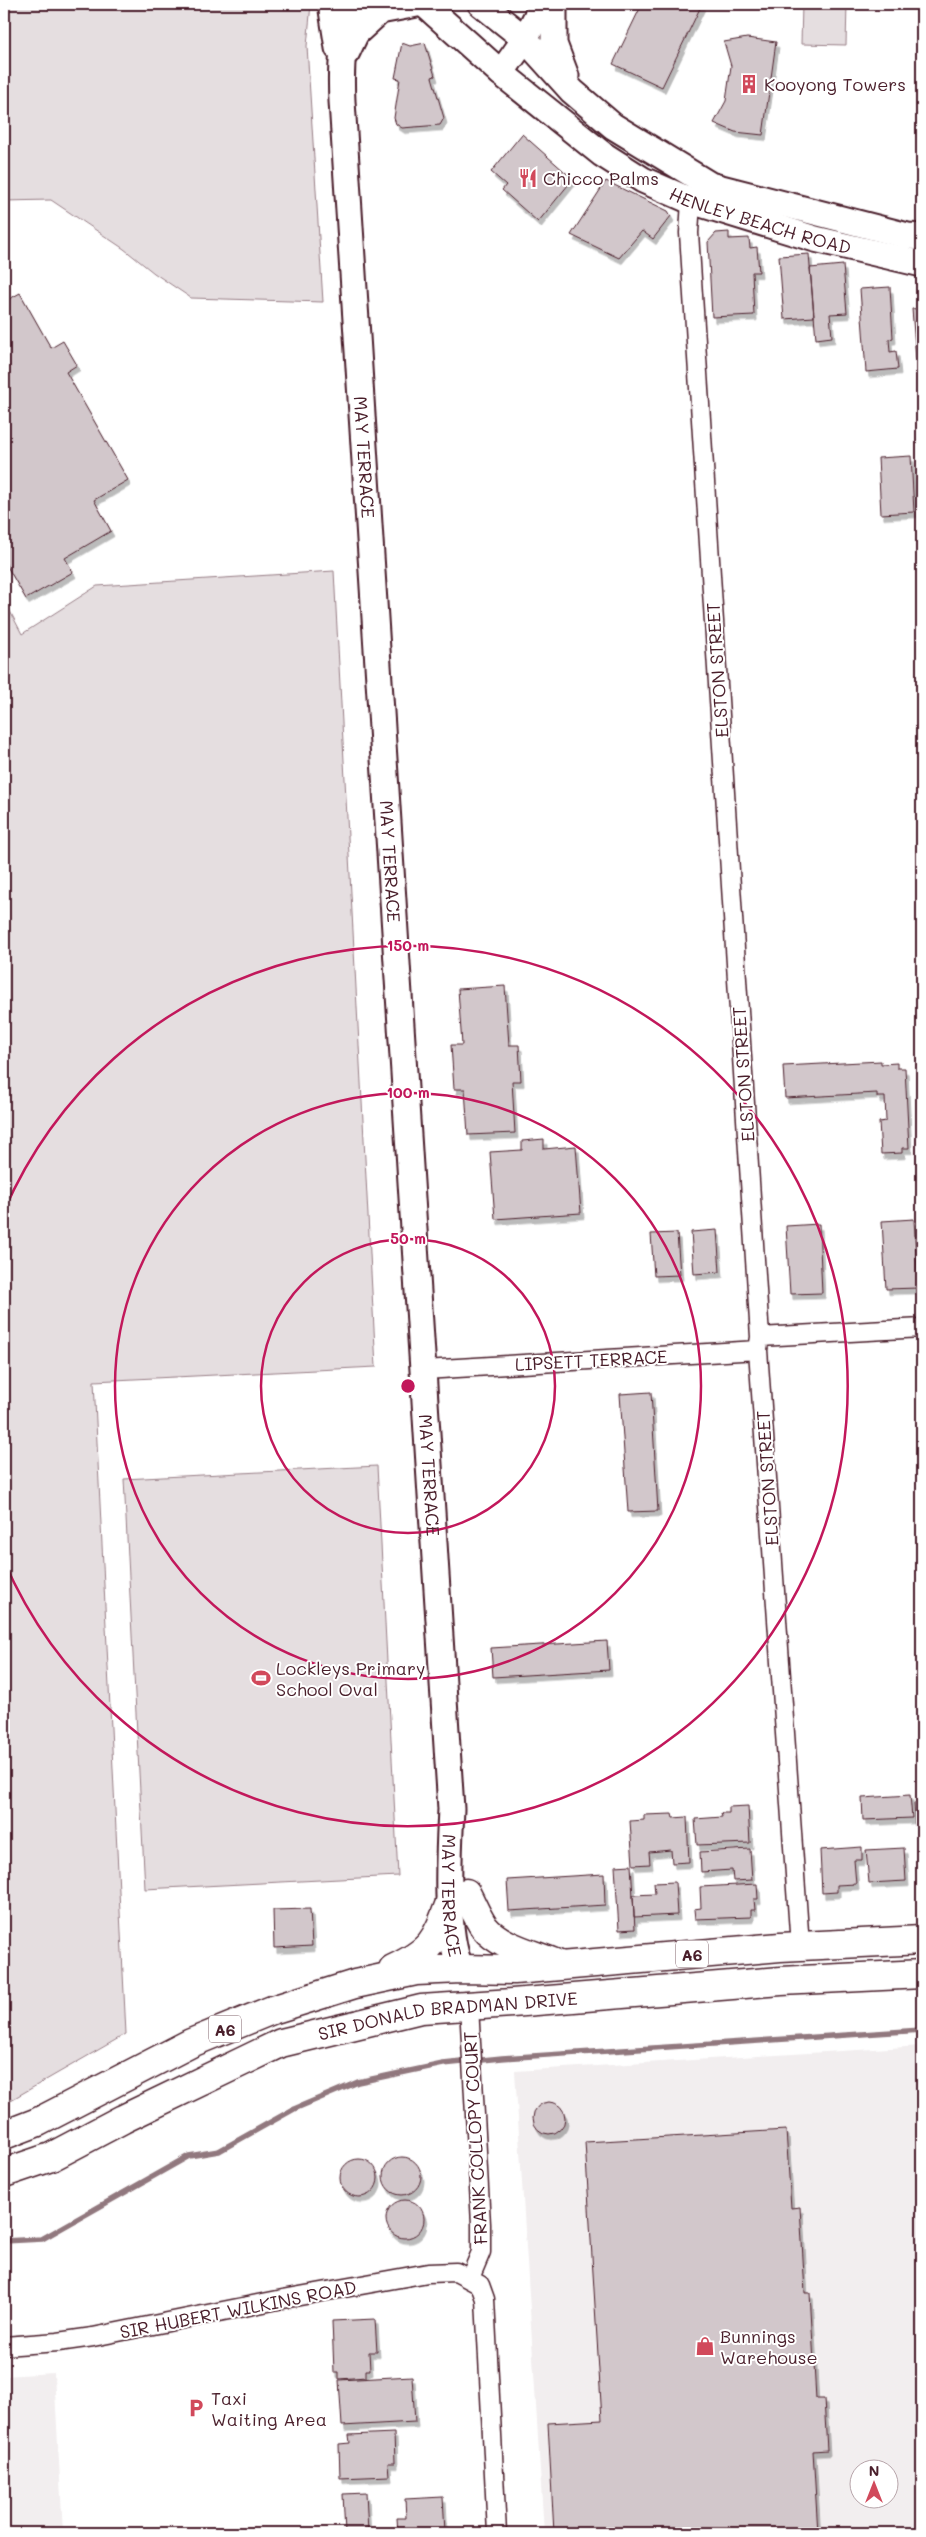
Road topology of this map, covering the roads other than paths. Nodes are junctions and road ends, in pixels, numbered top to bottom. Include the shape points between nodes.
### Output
1 (331, 4) edge
2 (353, 4) edge
3 (417, 4) edge
4 (424, 4) edge
5 (481, 4) edge
6 (543, 4) edge
7 (554, 4) edge
8 (526, 39) junction
9 (340, 65) junction
10 (501, 73) junction
11 (572, 91) junction
12 (691, 201) junction
13 (922, 237) edge
14 (922, 264) edge
15 (922, 1328) edge
16 (759, 1344) junction
17 (424, 1370) junction
18 (458, 1896) junction
19 (922, 1940) edge
20 (800, 1946) junction
21 (561, 1965) junction
22 (461, 1969) junction
23 (922, 1974) edge
24 (367, 1982) junction
25 (539, 2001) junction
26 (469, 2006) junction
27 (421, 2009) junction
28 (4, 2135) edge
29 (4, 2173) edge
30 (470, 2278) junction
31 (4, 2346) edge
32 (498, 2533) edge

1 - 9 street
2 - 9 street, MAY TERRACE
3 - 9 street via 380,11 356,33
4 - 10 street, HENLEY BEACH ROAD
5 - 8 street, HENLEY BEACH ROAD
6 - 8 street
7 - 11 street via 554,44
8 - 10 street
8 - 11 street, HENLEY BEACH ROAD
9 - 17 street, MAY TERRACE
10 - 12 street, HENLEY BEACH ROAD via 602,154 643,180
11 - 13 street, HENLEY BEACH ROAD via 613,126 710,185
12 - 14 street, HENLEY BEACH ROAD via 815,239
12 - 16 street, ELSTON STREET via 689,233
15 - 16 street, LIPSETT TERRACE
16 - 17 street, LIPSETT TERRACE
16 - 20 street, ELSTON STREET
17 - 18 street, MAY TERRACE via 452,1809 448,1866
18 - 21 main road via 491,1934 505,1943
18 - 22 street, MAY TERRACE via 469,1952
18 - 24 main road via 426,1951
19 - 20 main road, SIR DONALD BRADMAN DRIVE / A6
20 - 21 main road, SIR DONALD BRADMAN DRIVE / A6
21 - 22 main road, SIR DONALD BRADMAN DRIVE / A6 via 514,1970
22 - 24 main road, SIR DONALD BRADMAN DRIVE / A6 via 416,1971
22 - 25 main road via 487,1986
22 - 27 main road
23 - 25 main road, SIR DONALD BRADMAN DRIVE / A6 via 781,1981
24 - 28 main road, SIR DONALD BRADMAN DRIVE / A6 via 272,2010 191,2043 38,2122
25 - 26 main road, SIR DONALD BRADMAN DRIVE / A6
26 - 27 main road, SIR DONALD BRADMAN DRIVE / A6
26 - 30 street, FRANK COLLOPY COURT via 481,2224 481,2252
27 - 29 main road, SIR DONALD BRADMAN DRIVE / A6 via 281,2043 51,2157
30 - 31 street, SIR HUBERT WILKINS ROAD via 456,2272 428,2273 93,2337
30 - 32 street via 480,2285 485,2299

